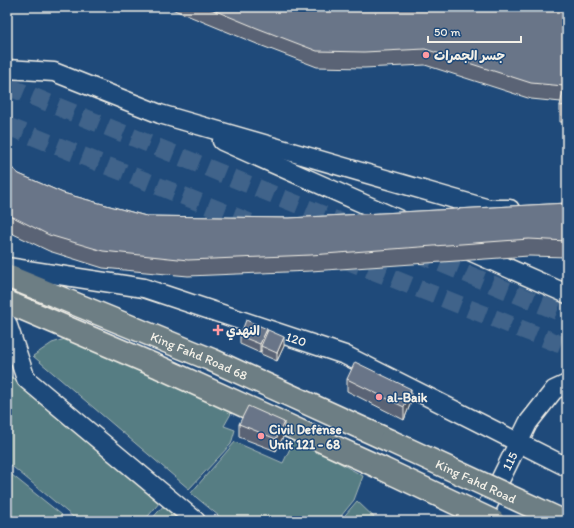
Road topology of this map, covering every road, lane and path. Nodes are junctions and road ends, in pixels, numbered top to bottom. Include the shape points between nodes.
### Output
1 (7, 69) edge
2 (160, 114) junction
3 (528, 209) edge
4 (422, 230) edge
5 (451, 243) edge
6 (7, 266) edge
7 (7, 276) edge
8 (567, 294) edge
9 (7, 302) edge
10 (7, 324) edge
11 (567, 384) edge
12 (390, 441) joint
13 (518, 443) junction
14 (567, 467) edge
15 (196, 521) edge
16 (480, 521) edge
17 (494, 521) edge
18 (563, 521) edge

1 - 2 street via 54,72
2 - 3 street via 489,209
2 - 4 street
5 - 8 street
6 - 13 street, 120 via 144,288 345,355
7 - 12 main road, King Fahd Road 68 via 212,360
9 - 17 main road, bridge via 159,367
10 - 15 street via 26,378
11 - 13 street, 115 via 554,390 528,422
12 - 18 main road, King Fahd Road, bridge
13 - 14 street, 120
13 - 16 street, 115

